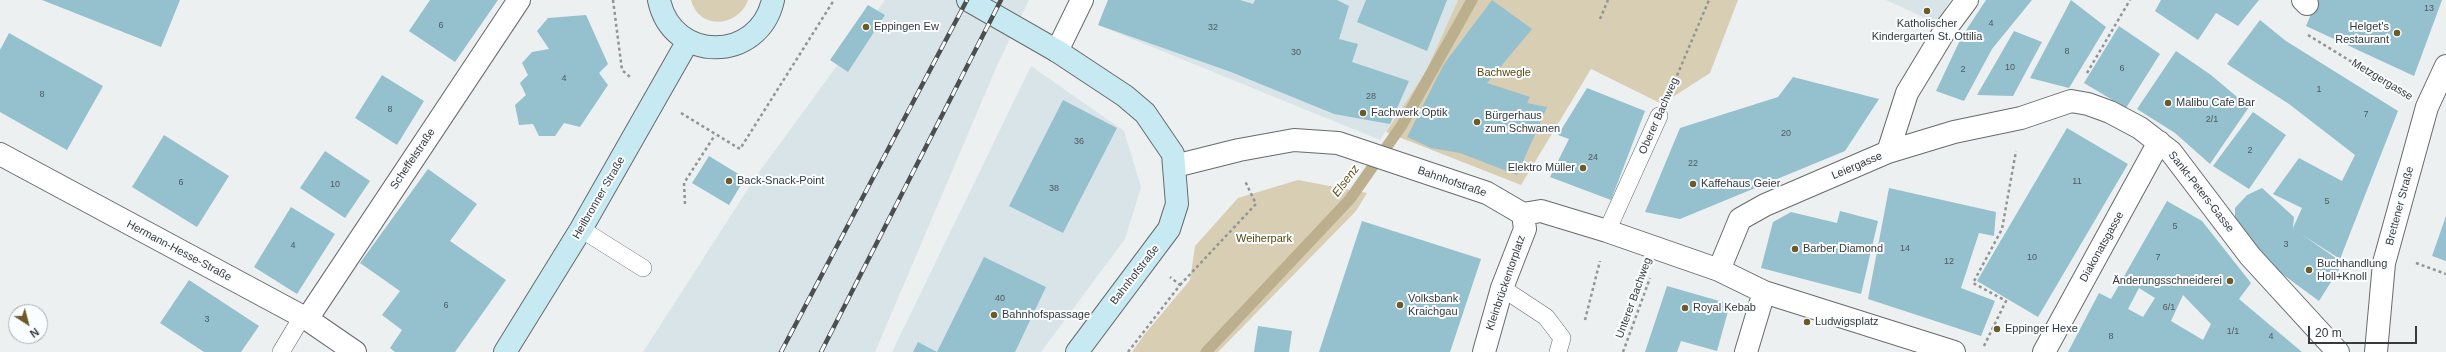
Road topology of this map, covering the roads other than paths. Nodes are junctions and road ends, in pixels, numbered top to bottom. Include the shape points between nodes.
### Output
1 (519, 0) edge
2 (659, 0) edge
3 (773, 0) edge
4 (968, 0) edge
5 (1082, 0) edge
6 (1967, 0) edge
7 (688, 41) junction
8 (1057, 51) junction
9 (2446, 66) edge
10 (1659, 116) road end
11 (2160, 142) junction
12 (1888, 152) junction
13 (0, 154) edge
14 (1175, 166) junction
15 (1523, 214) junction
16 (581, 229) junction
17 (1607, 231) junction
18 (643, 268) dead end
19 (1719, 270) junction
20 (1502, 288) junction
21 (1764, 292) junction
22 (304, 318) junction
23 (281, 352) edge
24 (356, 352) edge
25 (506, 352) edge
26 (1077, 352) edge
27 (1484, 352) edge
28 (1558, 352) edge
29 (1746, 352) edge
30 (1954, 352) edge
31 (2044, 352) edge
32 (2338, 352) edge
33 (2376, 352) edge

1 - 22 street, Scheffelstraße
2 - 7 street via 666,20
3 - 7 street via 758,30 740,43 709,48
4 - 8 street, Bahnhofstraße
5 - 8 street
6 - 12 street, Leiergasse via 1947,27 1907,93
7 - 16 street, Heilbronner Straße
8 - 14 street, Bahnhofstraße via 1125,96 1145,113 1173,154
9 - 33 street, Brettener Straße via 2428,108 2384,263
10 - 17 lane, Oberer Bachweg
11 - 12 street, Sankt-Peters-Gasse via 2110,112 2071,101 2021,118 1954,132
11 - 31 street, Diakonatsgasse
11 - 32 street, Sankt-Peters-Gasse via 2178,160 2250,256
12 - 19 street, Leiergasse via 1765,205 1740,219
13 - 22 street, Hermann-Hesse-Straße
14 - 15 street, Bahnhofstraße via 1294,140 1338,143 1487,194
14 - 26 street, Bahnhofstraße via 1177,204 1170,229
15 - 17 street via 1541,211
15 - 20 street, Kleinbrückentorplatz via 1525,229
16 - 18 lane
16 - 25 street, Heilbronner Straße
17 - 19 street
19 - 21 street
20 - 27 street, Kleinbrückentorplatz
20 - 28 lane via 1546,317 1562,338
21 - 29 street
21 - 30 street
22 - 23 lane
22 - 24 street, Hermann-Hesse-Straße

